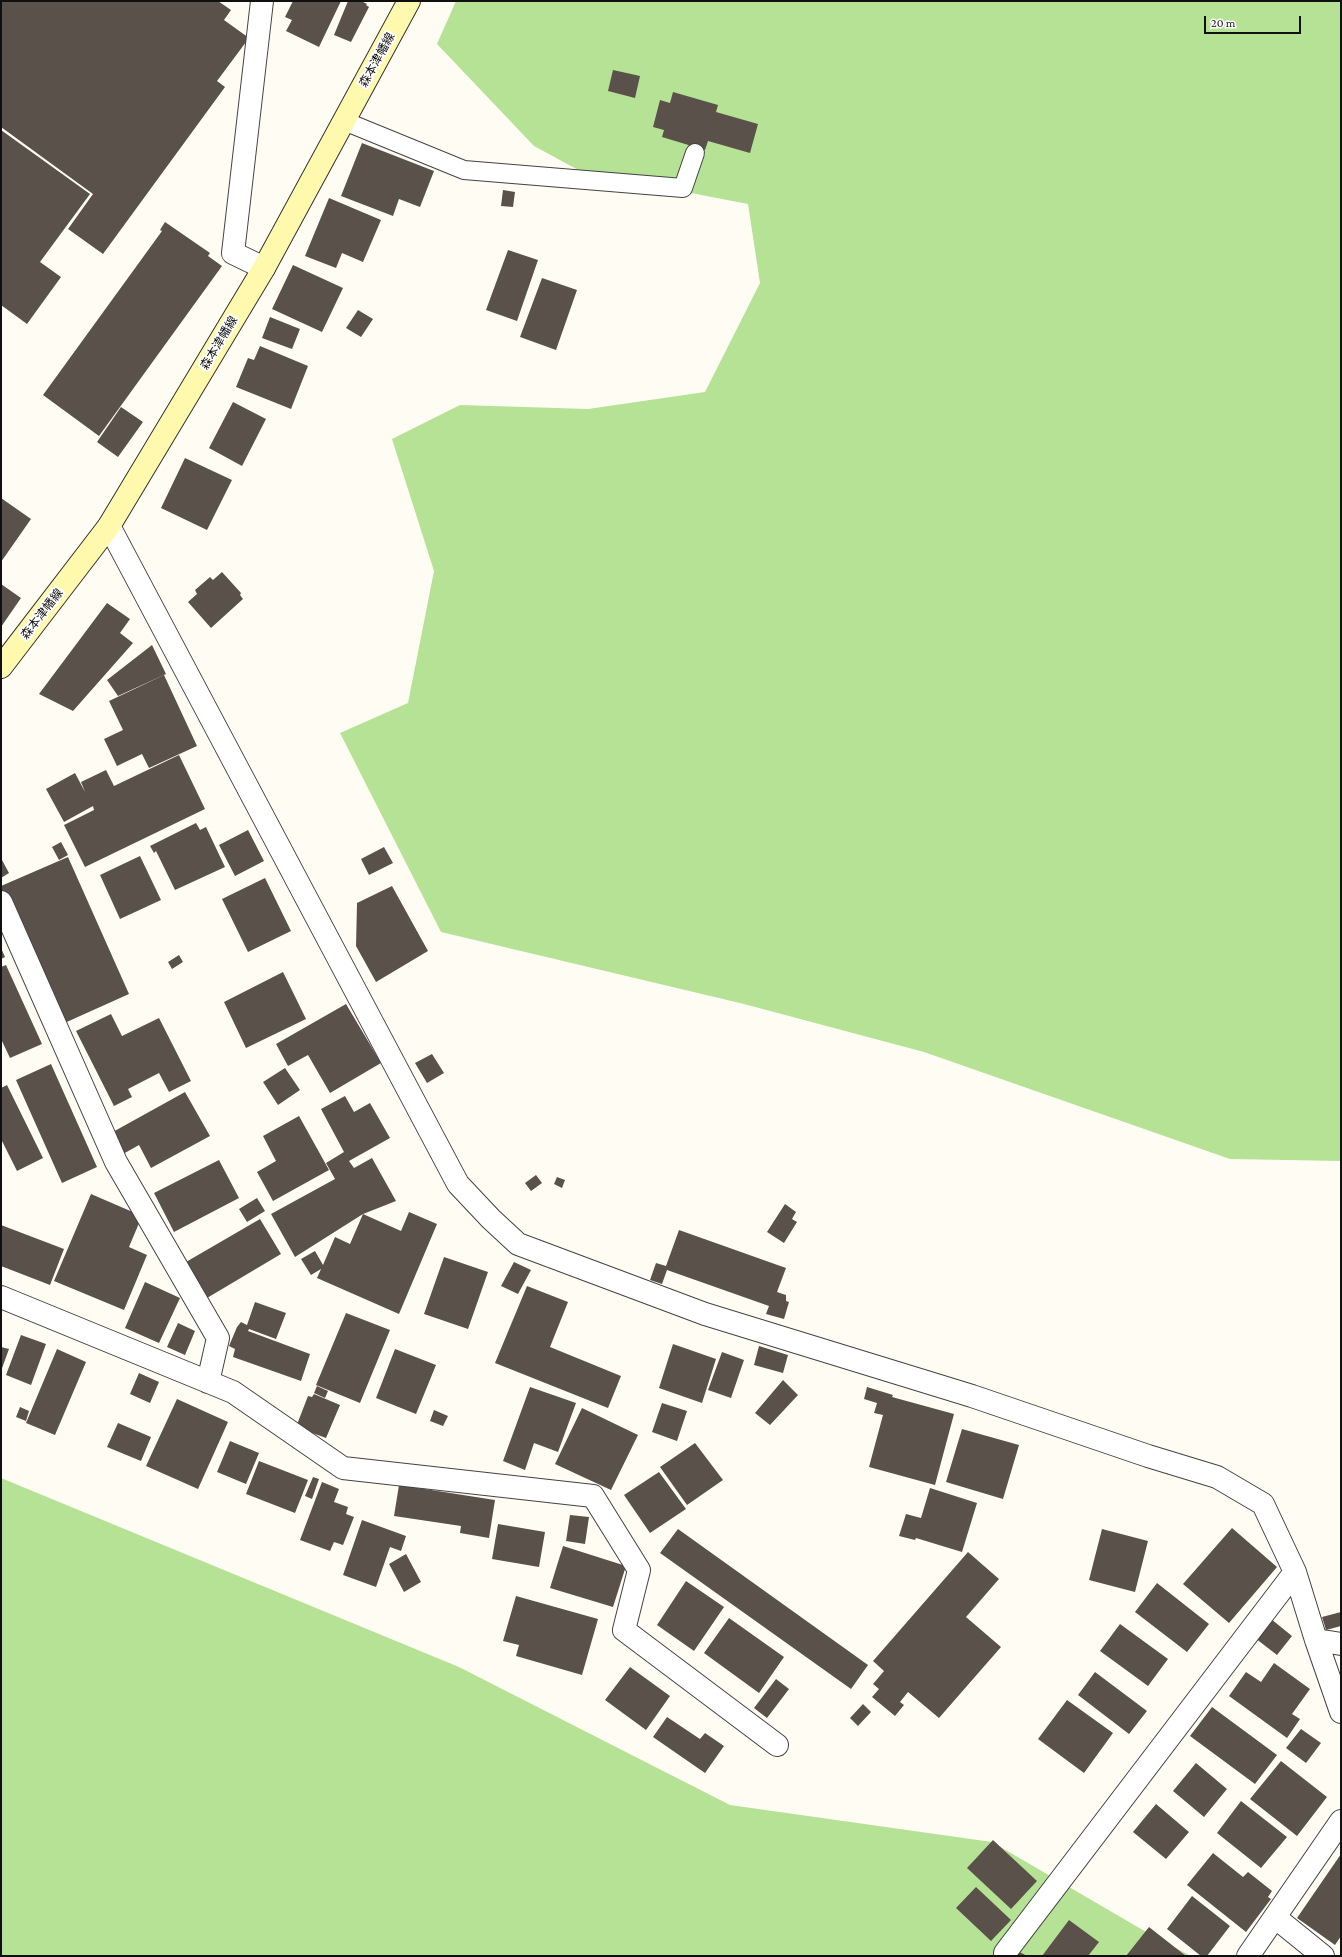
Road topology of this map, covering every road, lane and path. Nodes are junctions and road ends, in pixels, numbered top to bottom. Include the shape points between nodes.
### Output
1 (262, 1) edge
2 (405, 2) edge
3 (344, 121) junction
4 (696, 153) dead end
5 (264, 268) junction
6 (109, 526) junction
7 (1, 667) edge
8 (1, 902) edge
9 (1, 1297) edge
10 (208, 1382) junction
11 (1295, 1572) junction
12 (1316, 1640) junction
13 (1341, 1644) edge
14 (1341, 1712) edge
15 (777, 1745) dead end
16 (1341, 1821) edge
17 (1276, 1918) junction
18 (1005, 1953) dead end
19 (1248, 1956) edge
20 (1323, 1956) edge

1 - 5 street via 233,253
2 - 3 main road, 森本津幡線
3 - 4 lane via 464,170 683,188
3 - 5 main road, 森本津幡線
5 - 6 main road, 森本津幡線
6 - 7 main road, 森本津幡線
6 - 11 street via 458,1184 518,1244 705,1314 972,1396 1217,1477 1263,1504
8 - 10 street via 116,1162 218,1338
9 - 10 street
10 - 15 street via 234,1392 343,1468 593,1496 639,1570 624,1630
11 - 12 street
11 - 18 street
12 - 13 street
12 - 14 street
16 - 17 street
17 - 19 street
17 - 20 street

